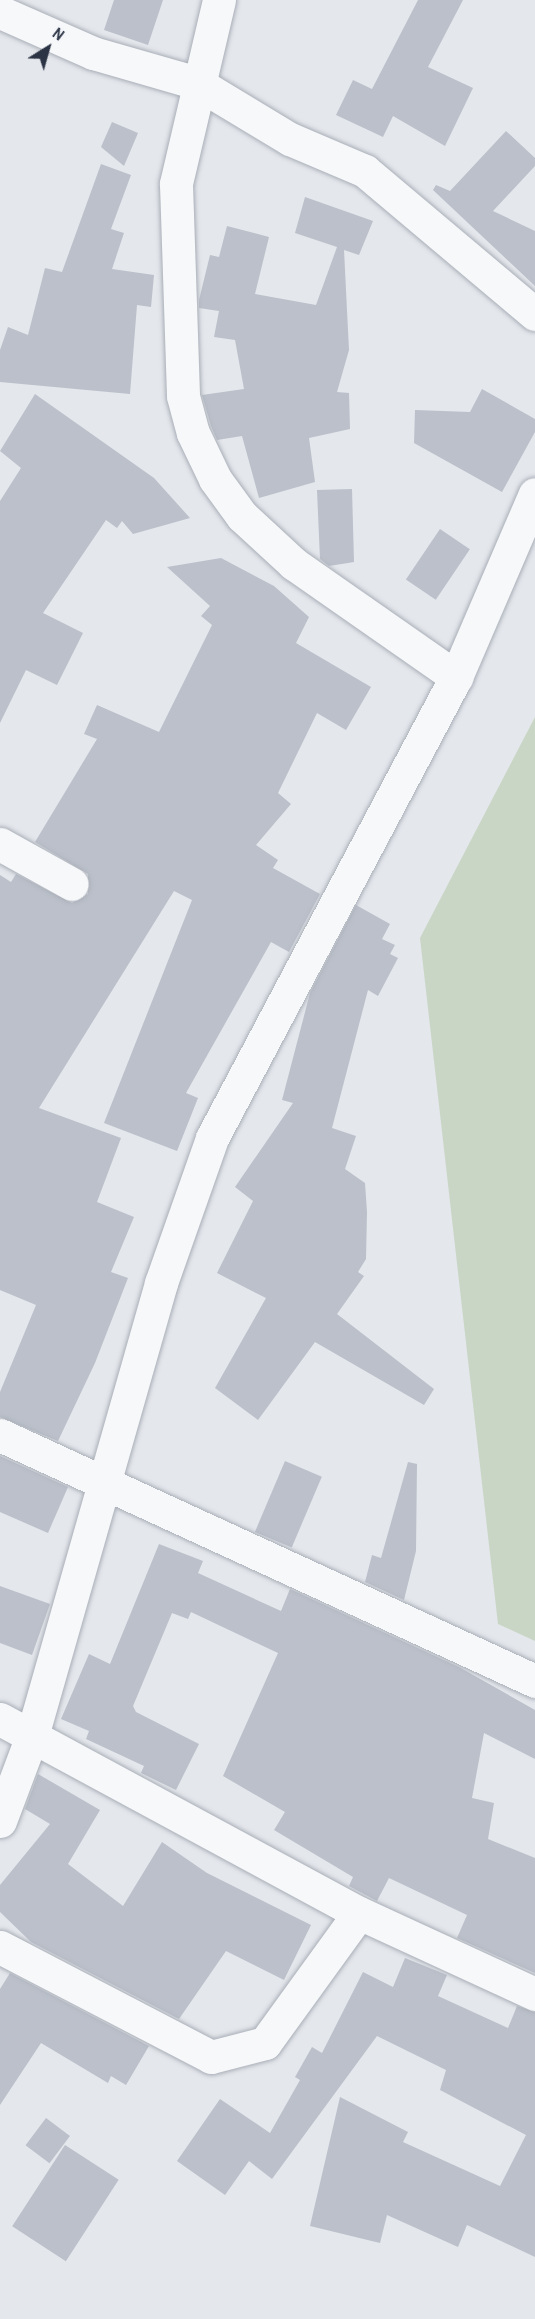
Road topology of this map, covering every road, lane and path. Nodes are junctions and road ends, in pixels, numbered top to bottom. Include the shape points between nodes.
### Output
1 (219, 0) edge
2 (0, 12) edge
3 (197, 83) junction
4 (535, 314) edge
5 (535, 494) edge
6 (456, 677) junction
7 (0, 844) edge
8 (72, 884) dead end
9 (0, 1435) edge
10 (102, 1482) junction
11 (535, 1681) edge
12 (0, 1719) edge
13 (32, 1736) junction
14 (0, 1821) edge
15 (359, 1913) junction
16 (0, 1947) edge
17 (535, 1994) edge

1 - 3 street
2 - 3 street via 93,53
3 - 4 street via 290,139 365,171
3 - 6 street via 176,184 183,396 193,433 215,479 242,516 294,564
5 - 6 street
6 - 10 street via 212,1138 161,1283
7 - 8 street
9 - 10 street
10 - 11 street
10 - 13 street
12 - 13 street
13 - 14 street
13 - 15 street
15 - 16 street via 265,2043 211,2057
15 - 17 street

